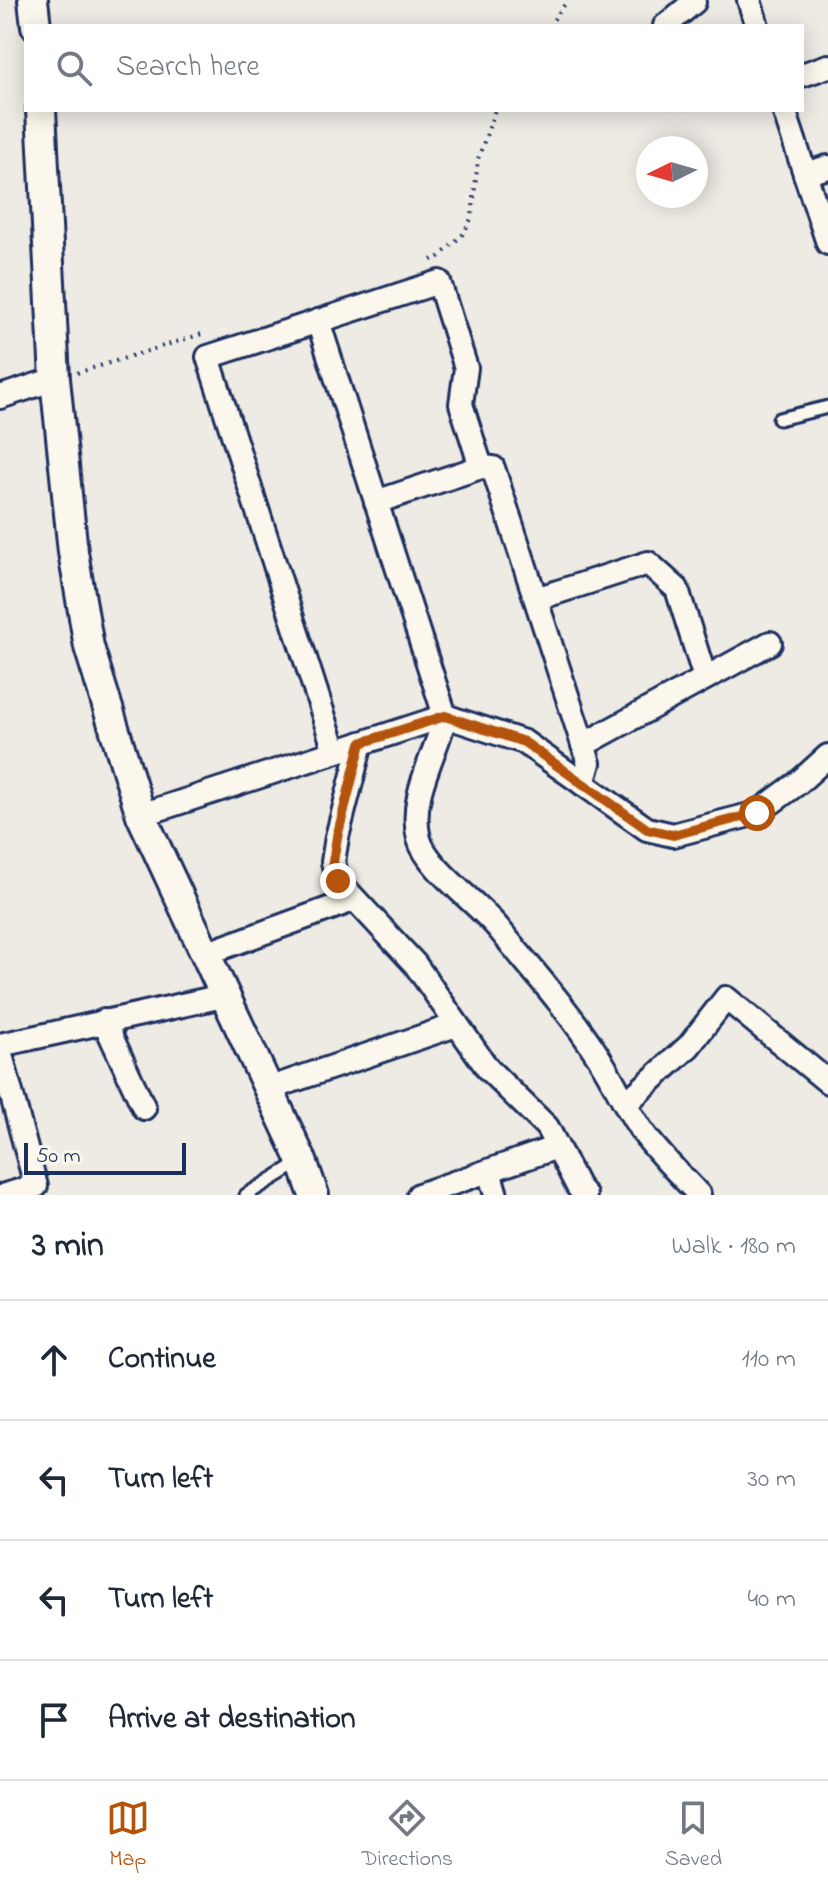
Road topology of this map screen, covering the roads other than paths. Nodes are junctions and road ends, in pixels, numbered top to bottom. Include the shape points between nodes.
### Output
1 (33, 0) edge
2 (749, 0) edge
3 (696, 1) edge
4 (36, 24) edge
5 (667, 24) edge
6 (756, 24) edge
7 (828, 66) edge
8 (804, 74) edge
9 (41, 112) edge
10 (785, 112) edge
11 (828, 167) edge
12 (805, 174) junction
13 (828, 243) edge
14 (318, 321) junction
15 (55, 379) junction
16 (0, 397) edge
17 (828, 407) edge
18 (779, 419) dead end
19 (481, 467) junction
20 (376, 502) junction
21 (536, 599) junction
22 (770, 643) dead end
23 (705, 678) junction
24 (445, 716) junction
25 (361, 743) junction
26 (583, 745) junction
27 (335, 751) junction
28 (828, 756) edge
29 (583, 784) junction
30 (141, 815) junction
31 (353, 900) junction
32 (205, 954) junction
33 (223, 996) junction
34 (104, 1021) junction
35 (456, 1025) junction
36 (0, 1048) edge
37 (828, 1082) edge
38 (268, 1089) junction
39 (626, 1103) junction
40 (144, 1108) dead end
41 (557, 1147) junction
42 (302, 1161) junction
43 (489, 1171) junction
44 (5, 1195) edge
45 (246, 1195) edge
46 (314, 1195) edge
47 (419, 1195) edge
48 (496, 1195) edge
49 (585, 1195) edge
50 (699, 1195) edge

1 - 4 street
2 - 6 street
3 - 5 street
7 - 8 street
9 - 15 street
10 - 12 street
11 - 12 street
12 - 13 street
14 - 19 street via 439,282 466,368 461,404
14 - 20 street
14 - 27 street via 208,357
15 - 16 street
15 - 30 street via 89,647
17 - 18 lane
19 - 20 street
19 - 21 street via 493,468
20 - 24 street
21 - 23 street via 648,563 677,589
21 - 26 street
22 - 23 street
23 - 26 street
24 - 25 street
24 - 29 street via 524,742
24 - 39 street via 418,801 418,836 426,857 511,943 595,1051
25 - 27 street
25 - 31 street via 333,862 338,881
26 - 29 street via 589,763
27 - 30 street
28 - 29 street via 757,813 673,835 647,829
30 - 32 street
31 - 32 street
31 - 35 street via 415,964
32 - 33 street
33 - 34 street
33 - 38 street
34 - 36 street
34 - 40 street
35 - 38 street
35 - 41 street via 488,1069 547,1127
36 - 44 street via 36,1186
37 - 39 street via 726,998 689,1046
38 - 42 street
39 - 50 street via 643,1132
41 - 43 street
41 - 49 street
42 - 45 lane
42 - 46 street
43 - 47 street
43 - 48 street

